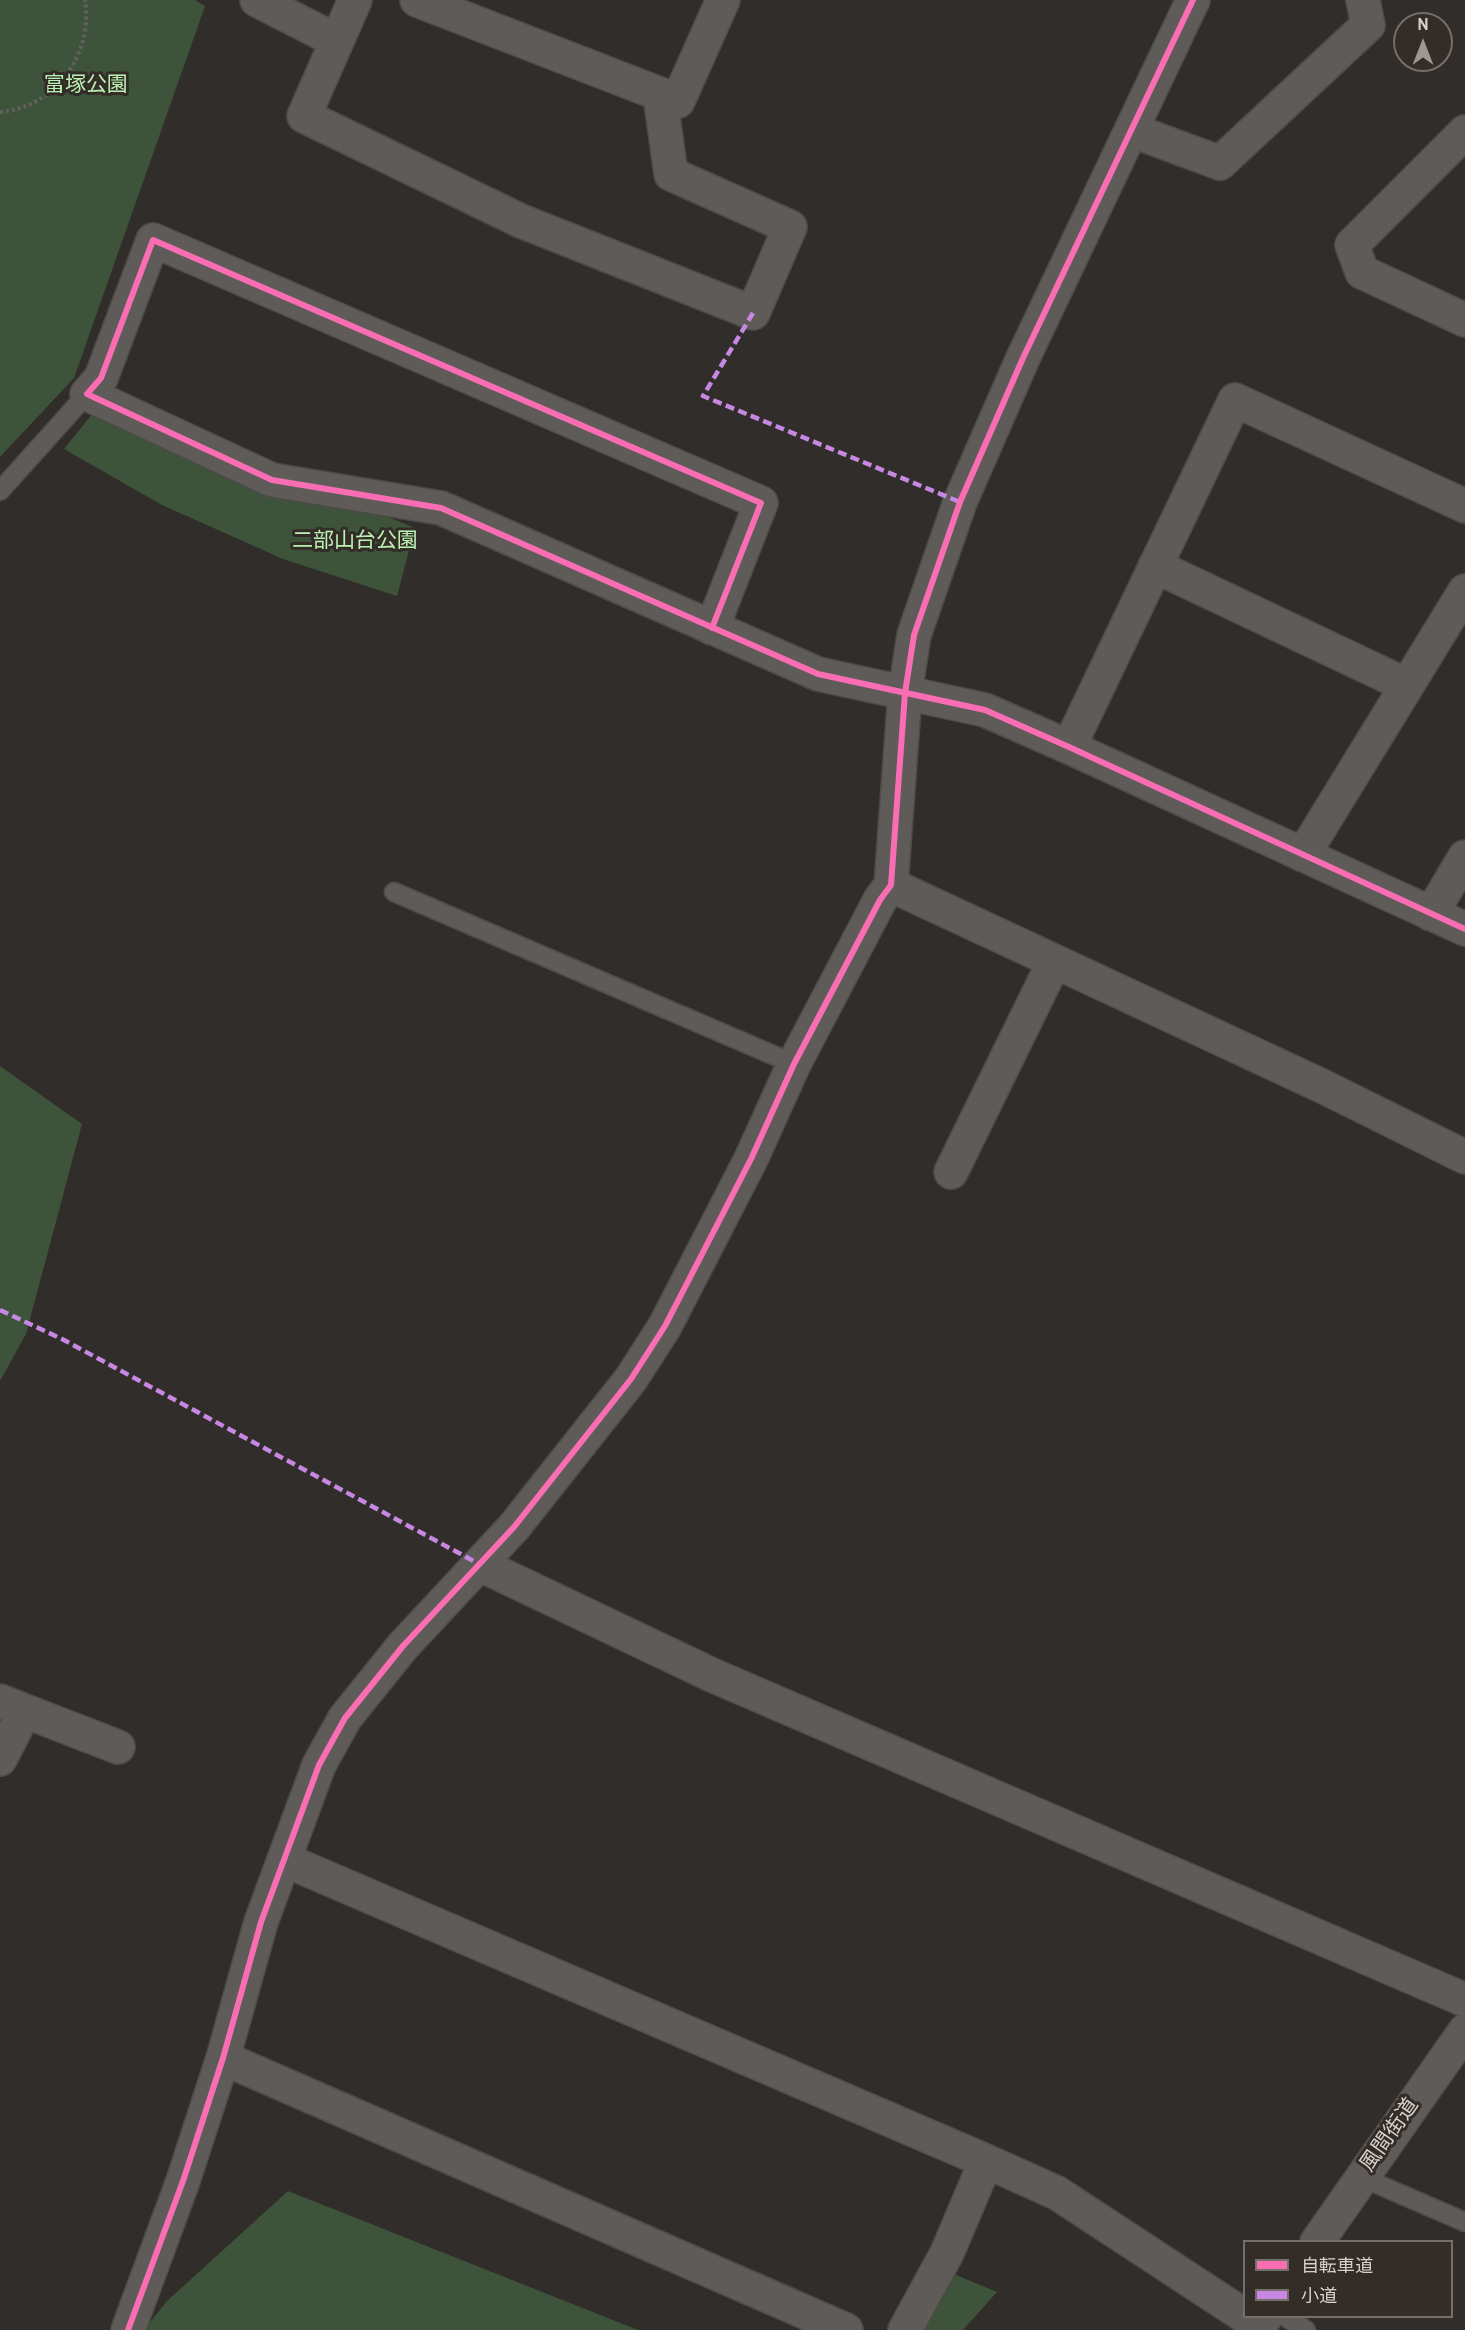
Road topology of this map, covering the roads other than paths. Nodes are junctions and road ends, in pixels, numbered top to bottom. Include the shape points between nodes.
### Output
1 (257, 0) edge
2 (354, 0) edge
3 (417, 0) edge
4 (723, 0) edge
5 (1192, 0) edge
6 (1363, 0) edge
7 (338, 41) junction
8 (660, 95) junction
9 (1131, 130) junction
10 (1465, 132) edge
11 (1465, 320) edge
12 (87, 394) junction
13 (0, 491) edge
14 (1465, 506) edge
15 (1155, 566) junction
16 (1465, 591) edge
17 (712, 628) junction
18 (1406, 686) junction
19 (905, 693) junction
20 (1069, 747) junction
21 (1303, 855) junction
22 (1465, 857) edge
23 (891, 885) junction
24 (394, 892) dead end
25 (1431, 914) junction
26 (1465, 929) edge
27 (1054, 962) junction
28 (794, 1064) junction
29 (1465, 1156) edge
30 (951, 1172) dead end
31 (481, 1565) junction
32 (12, 1706) edge
33 (118, 1748) dead end
34 (0, 1759) edge
35 (285, 1860) junction
36 (1465, 2000) edge
37 (1465, 2031) edge
38 (223, 2058) junction
39 (986, 2161) junction
40 (1361, 2177) junction
41 (1465, 2222) edge
42 (1318, 2240) edge
43 (1243, 2307) edge
44 (1267, 2322) edge
45 (128, 2330) edge
46 (846, 2330) edge
47 (905, 2330) edge
48 (1306, 2330) edge

1 - 7 street
2 - 7 street
3 - 8 street
4 - 8 street via 678,101
5 - 9 street
6 - 9 street via 1368,26 1220,163
7 - 8 street via 304,116 521,220 753,313 790,227 670,174
9 - 19 street via 960,502 914,635
10 - 11 street via 1352,245 1362,272
12 - 13 lane
12 - 17 street via 272,480 441,508
12 - 17 street via 101,378 153,240 761,503
14 - 15 street via 1235,400
15 - 18 street
15 - 20 street
16 - 18 street
17 - 19 street via 818,674
18 - 21 street
19 - 20 street via 985,710
19 - 23 street
20 - 21 street
21 - 25 street
22 - 25 street
23 - 27 street
23 - 28 street
24 - 28 lane
25 - 26 street
27 - 29 street
27 - 30 street
28 - 31 street via 751,1159 665,1326 631,1379
31 - 35 street via 404,1646 345,1718 319,1765
31 - 36 street via 712,1674
32 - 33 street
32 - 34 street
35 - 38 street via 261,1922
35 - 39 street
37 - 40 street, 風間街道
38 - 45 street
38 - 46 street
39 - 43 street via 1057,2193
39 - 47 street via 947,2253
40 - 41 lane
40 - 42 street, 風間街道
44 - 48 lane

